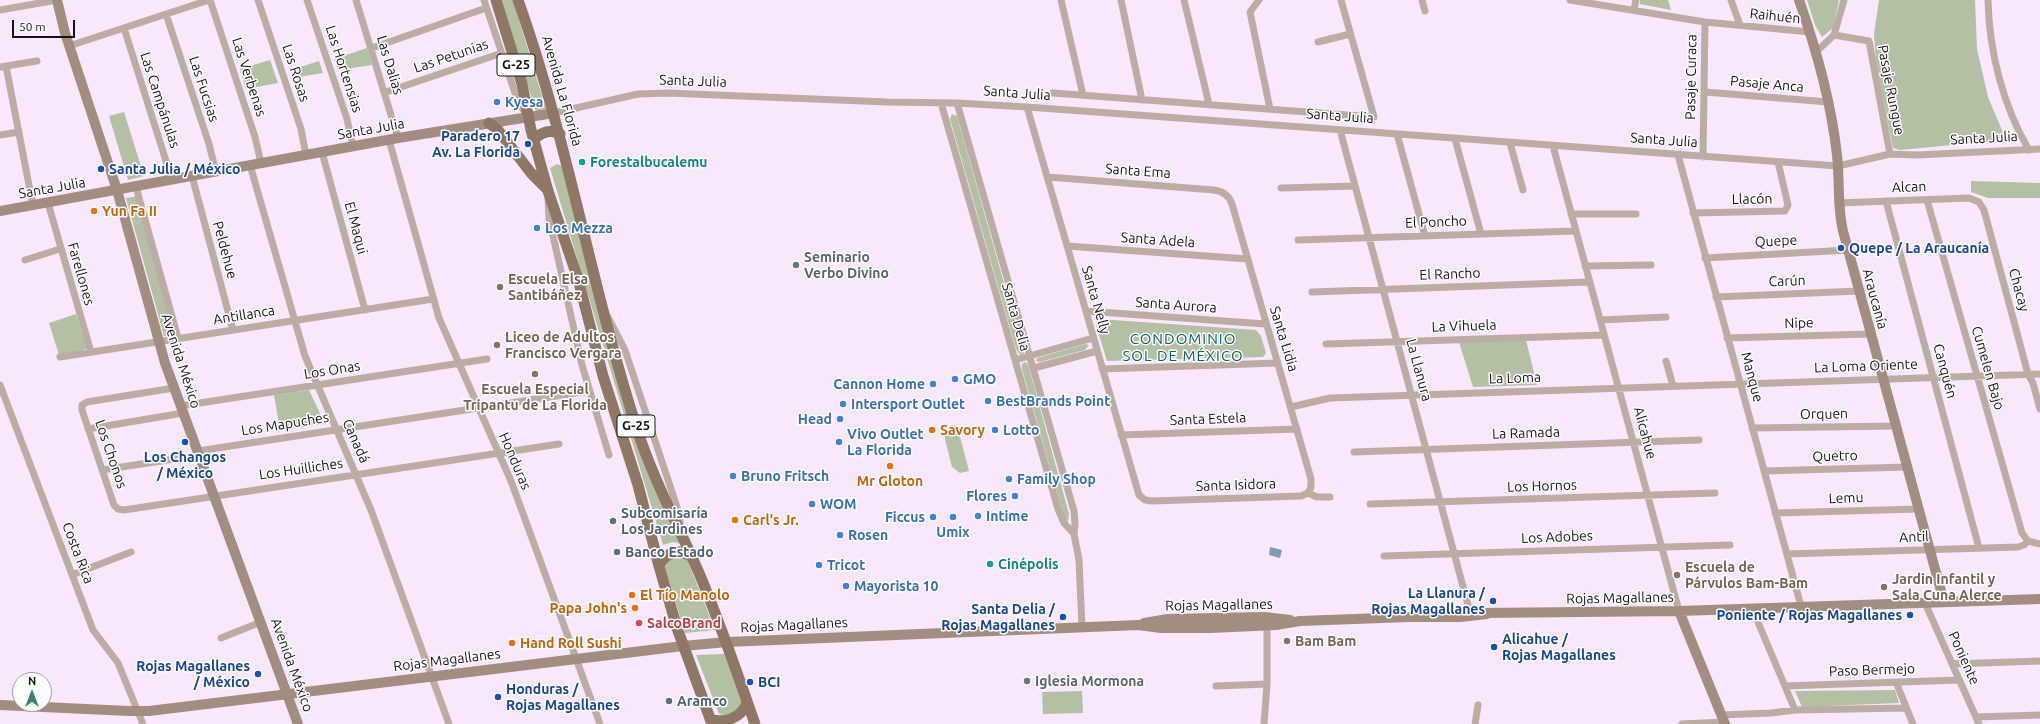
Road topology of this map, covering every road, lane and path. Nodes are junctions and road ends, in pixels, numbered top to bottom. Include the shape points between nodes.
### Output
1 (57, 0) edge
2 (210, 0) edge
3 (258, 0) edge
4 (307, 0) edge
5 (357, 0) edge
6 (484, 0) edge
7 (496, 0) edge
8 (518, 0) edge
9 (1061, 0) edge
10 (1121, 0) edge
11 (1184, 0) edge
12 (1259, 0) edge
13 (1341, 0) edge
14 (1422, 0) edge
15 (1571, 0) edge
16 (1636, 0) edge
17 (1731, 0) edge
18 (1799, 0) edge
19 (1844, 0) edge
20 (1988, 0) edge
21 (486, 8) junction
22 (0, 10) edge
23 (1634, 10) junction
24 (1425, 11) dead end
25 (166, 14) junction
26 (1705, 22) junction
27 (1740, 25) junction
28 (124, 28) junction
29 (1810, 32) junction
30 (1350, 34) junction
31 (1834, 35) junction
32 (1318, 42) dead end
33 (69, 46) junction
34 (372, 48) junction
35 (1817, 51) junction
36 (502, 53) junction
37 (37, 60) dead end
38 (3, 67) edge
39 (386, 92) junction
40 (1705, 92) junction
41 (1053, 93) dead end
42 (1083, 95) junction
43 (1142, 100) junction
44 (1828, 102) junction
45 (941, 103) junction
46 (957, 103) junction
47 (1209, 104) junction
48 (1027, 107) junction
49 (1270, 109) junction
50 (554, 113) junction
51 (529, 117) junction
52 (489, 123) junction
53 (1340, 130) junction
54 (19, 132) junction
55 (560, 134) junction
56 (1397, 134) junction
57 (0, 135) edge
58 (394, 139) junction
59 (1454, 139) junction
60 (534, 140) junction
61 (1510, 143) junction
62 (353, 146) junction
63 (1553, 146) junction
64 (2040, 149) edge
65 (2029, 150) junction
66 (322, 152) junction
67 (1890, 154) junction
68 (306, 155) junction
69 (1678, 155) junction
70 (1703, 157) junction
71 (1778, 162) junction
72 (261, 164) junction
73 (250, 165) junction
74 (1838, 166) junction
75 (216, 172) junction
76 (192, 176) junction
77 (1048, 177) junction
78 (172, 180) junction
79 (1355, 186) junction
80 (136, 187) junction
81 (1281, 188) dead end
82 (117, 190) junction
83 (548, 190) junction
84 (1522, 190) dead end
85 (1226, 194) joint
86 (1927, 200) junction
87 (1886, 201) junction
88 (1979, 202) joint
89 (48, 203) junction
90 (1838, 203) junction
91 (34, 206) junction
92 (0, 211) edge
93 (1693, 213) junction
94 (1571, 214) junction
95 (1636, 214) dead end
96 (1575, 231) junction
97 (1481, 234) junction
98 (1425, 236) junction
99 (1369, 238) junction
100 (1298, 240) dead end
101 (1067, 246) junction
102 (60, 249) junction
103 (1848, 250) junction
104 (1706, 258) junction
105 (1248, 259) junction
106 (25, 260) dead end
107 (1651, 265) dead end
108 (1585, 266) junction
109 (1589, 282) junction
110 (1383, 290) junction
111 (1859, 291) junction
112 (1312, 292) dead end
113 (1716, 297) junction
114 (433, 299) junction
115 (365, 310) junction
116 (1086, 311) junction
117 (1666, 317) dead end
118 (294, 320) junction
119 (1600, 320) junction
120 (1265, 324) junction
121 (234, 330) junction
122 (1870, 334) junction
123 (1604, 335) junction
124 (178, 338) junction
125 (1093, 338) junction
126 (1727, 338) junction
127 (159, 341) junction
128 (1398, 341) junction
129 (1326, 344) dead end
130 (1097, 350) junction
131 (91, 352) junction
132 (1030, 356) junction
133 (60, 357) dead end
134 (487, 359) dead end
135 (1015, 360) junction
136 (1666, 360) dead end
137 (1278, 363) junction
138 (458, 364) junction
139 (1034, 368) junction
140 (1102, 369) junction
141 (2028, 374) junction
142 (2040, 374) edge
143 (1976, 376) junction
144 (1933, 377) junction
145 (1883, 379) junction
146 (1740, 383) junction
147 (0, 385) edge
148 (316, 385) junction
149 (1673, 386) junction
150 (174, 388) junction
151 (1618, 388) junction
152 (589, 391) junction
153 (1412, 395) junction
154 (1291, 407) junction
155 (478, 408) junction
156 (182, 409) junction
157 (2040, 409) edge
158 (1896, 426) junction
159 (1752, 428) junction
160 (88, 429) junction
161 (1297, 429) junction
162 (336, 430) junction
163 (1121, 435) junction
164 (1699, 440) dead end
165 (1633, 442) junction
166 (559, 444) dead end
167 (1427, 450) junction
168 (498, 452) junction
169 (1354, 452) dead end
170 (199, 453) junction
171 (609, 455) dead end
172 (1907, 467) junction
173 (102, 470) junction
174 (1764, 471) junction
175 (356, 474) junction
176 (1308, 493) junction
177 (1715, 493) dead end
178 (214, 495) junction
179 (1648, 495) junction
180 (1330, 497) dead end
181 (1142, 498) joint
182 (1442, 502) junction
183 (1370, 504) dead end
184 (118, 509) joint
185 (1918, 509) junction
186 (1775, 513) junction
187 (1074, 534) junction
188 (2028, 541) junction
189 (2040, 544) edge
190 (1730, 546) dead end
191 (1662, 547) junction
192 (1980, 548) junction
193 (1929, 550) junction
194 (131, 552) dead end
195 (1455, 554) junction
196 (1786, 554) junction
197 (1384, 556) dead end
198 (692, 557) junction
199 (659, 566) junction
200 (72, 574) junction
201 (2040, 599) edge
202 (1925, 602) junction
203 (1944, 602) junction
204 (1801, 606) junction
205 (1752, 608) junction
206 (1679, 610) junction
207 (1471, 614) junction
208 (1267, 621) junction
209 (261, 622) junction
210 (1082, 627) junction
211 (221, 638) dead end
212 (727, 642) junction
213 (683, 646) junction
214 (576, 659) junction
215 (2040, 661) edge
216 (1952, 664) junction
217 (432, 676) junction
218 (1959, 680) junction
219 (1896, 682) junction
220 (1267, 684) junction
221 (1216, 686) dead end
222 (1786, 686) junction
223 (287, 693) junction
224 (747, 703) junction
225 (0, 705) edge
226 (1478, 705) dead end
227 (1906, 708) junction
228 (1795, 710) junction
229 (138, 711) junction
230 (2040, 715) edge
231 (711, 721) edge
232 (1723, 721) edge
233 (1977, 721) edge
234 (1708, 723) edge
235 (143, 724) edge
236 (298, 724) edge
237 (449, 724) edge
238 (600, 724) edge
239 (755, 724) edge
240 (1264, 724) edge
241 (1475, 724) edge
242 (1682, 724) edge
243 (1913, 724) edge

1 - 22 street
1 - 33 street, Avenida México
2 - 25 street
2 - 72 street, Las Verbenas via 255,136
3 - 68 street, Las Rosas via 301,129
4 - 62 street, Las Hortensias via 347,119
5 - 34 street, Las Dalias
6 - 21 street
7 - 51 main road, G-25 via 522,84
8 - 50 main road, Avenida La Florida / G-25
9 - 42 street
10 - 43 street
11 - 47 street
12 - 49 street via 1250,12
13 - 30 street
14 - 24 street
15 - 23 street, Raihuén
16 - 23 street
17 - 27 street
18 - 29 street, Araucanía
19 - 31 street
20 - 65 street via 1997,69 2014,120
21 - 34 street
21 - 36 street
23 - 26 street, Raihuén
25 - 28 street
25 - 75 street, Las Fucsias
26 - 27 street, Raihuén
26 - 40 street, Pasaje Curaca
27 - 29 street, Raihuén
28 - 33 street
28 - 78 street, Las Campánulas
29 - 35 street, Araucanía
30 - 32 street
30 - 49 street, Santa Julia via 1374,117
31 - 35 street
31 - 67 street, Pasaje Rungue via 1869,42
33 - 82 street, Avenida México
34 - 39 street, Las Dalias
35 - 44 street, Araucanía
36 - 39 street, Las Petunias
36 - 51 street via 518,102
37 - 38 street
38 - 54 street
39 - 58 street, Las Dalias
40 - 44 street, Pasaje Anca
40 - 70 street, Pasaje Curaca
41 - 42 street, Santa Julia
42 - 43 street, Santa Julia
43 - 47 street, Santa Julia
44 - 74 street, Araucanía
45 - 46 street, Santa Julia
45 - 50 street, Santa Julia via 648,93
45 - 135 street, Santa Delia
46 - 48 street, Santa Julia
46 - 132 street, Santa Delia
47 - 49 street, Santa Julia
48 - 53 street, Santa Julia
48 - 77 street, Santa Nelly
50 - 51 street, Santa Julia
50 - 55 main road, Avenida La Florida / G-25
51 - 52 street, Santa Julia
51 - 60 main road, G-25
52 - 58 street, Santa Julia
52 - 83 main road via 498,130 531,173
53 - 56 street, Santa Julia
53 - 79 street, La Llanura
54 - 57 street
54 - 91 street
55 - 60 main road via 547,132
55 - 198 main road, Avenida La Florida / G-25 via 602,308 643,446 664,500
56 - 59 street, Santa Julia
56 - 98 street
58 - 62 street, Santa Julia
58 - 114 street, Honduras
59 - 61 street, Santa Julia
59 - 97 street
60 - 83 main road, G-25
61 - 63 street, Santa Julia
61 - 84 street
62 - 66 street, Santa Julia
63 - 69 street, Santa Julia
63 - 94 street, Alicahue
64 - 65 street, Santa Julia
65 - 67 street, Santa Julia
66 - 68 street, Santa Julia
66 - 115 street, El Maqui
67 - 74 street, Santa Julia
68 - 72 street, Santa Julia
69 - 70 street, Santa Julia
69 - 93 street, Manque
70 - 71 street, Santa Julia
71 - 74 street, Santa Julia
71 - 93 street, Llacón via 1788,205 1785,211
72 - 73 street, Santa Julia
73 - 75 street, Santa Julia
73 - 118 street, Canadá
74 - 90 street, Araucanía
75 - 76 street, Santa Julia
76 - 78 street, Santa Julia
76 - 121 street, Peldehue
77 - 85 street, Santa Ema via 1214,190
77 - 101 street, Santa Nelly
78 - 80 street, Santa Julia
79 - 81 street
79 - 99 street, La Llanura
80 - 82 street, Santa Julia
80 - 124 street, Avenida México
82 - 89 street, Santa Julia
82 - 127 street, Avenida México
83 - 152 street via 549,218
83 - 199 main road, G-25 via 576,274 610,398 644,503
85 - 105 street, Santa Lidia via 1232,204
86 - 87 street, Alcan
86 - 88 street, Alcan via 1969,198
86 - 143 street, Cumelen Bajo
87 - 90 street, Alcan
87 - 144 street, Canquén
88 - 141 street, Chacay via 1984,210
89 - 91 street, Santa Julia
89 - 102 street, Farellones
90 - 103 street, Araucanía
91 - 92 street, Santa Julia
93 - 104 street, Manque
94 - 95 street
94 - 96 street, Alicahue
96 - 97 street, El Poncho
96 - 108 street, Alicahue
97 - 98 street, El Poncho
98 - 99 street, El Poncho
99 - 100 street, El Poncho
99 - 110 street, La Llanura
101 - 105 street, Santa Adela
101 - 116 street, Santa Nelly
102 - 106 street
102 - 131 street, Farellones
103 - 104 street, Quepe
103 - 111 street, Araucanía
104 - 113 street, Manque
105 - 120 street, Santa Lidia
107 - 108 street
108 - 109 street, Alicahue
109 - 110 street, El Rancho
109 - 119 street, Alicahue
110 - 112 street, El Rancho
110 - 128 street, La Llanura
111 - 113 street, Carún
111 - 122 street, Araucanía
113 - 126 street, Manque
114 - 115 street, Antillanca
114 - 138 street, Honduras
115 - 118 street, Antillanca
116 - 120 street, Santa Aurora
116 - 125 street, Santa Nelly
117 - 119 street
118 - 121 street, Antillanca
118 - 148 street, Canadá
119 - 123 street, Alicahue
120 - 137 street, Santa Lidia
121 - 124 street, Antillanca
122 - 126 street, Nipe
122 - 145 street, Araucanía
123 - 128 street, La Vihuela
123 - 151 street, Alicahue
124 - 127 street, Antillanca
125 - 130 street, Santa Nelly
125 - 132 street
126 - 146 street, Manque
127 - 131 street, Antillanca
127 - 150 street, Avenida México
128 - 129 street, La Vihuela
128 - 153 street, La Llanura
130 - 139 street
130 - 140 street, Santa Nelly
131 - 133 street, Antillanca
132 - 135 street
132 - 139 street, Santa Delia
134 - 138 street, Los Onas
135 - 187 street, Santa Delia via 1058,509 1064,523
136 - 149 street
137 - 140 street
137 - 154 street, Santa Lidia
138 - 148 street, Los Onas
138 - 155 street, Honduras
139 - 187 street, Santa Delia via 1074,511
140 - 163 street, Santa Nelly
141 - 142 street, La Loma Oriente
141 - 143 street, La Loma Oriente
141 - 157 street, Chacay via 2033,382
143 - 144 street, La Loma Oriente
143 - 188 street, Cumelen Bajo via 2022,533
144 - 145 street, La Loma Oriente
144 - 192 street, Canquén
145 - 146 street, La Loma Oriente
145 - 158 street, Araucanía
146 - 149 street, La Loma
146 - 159 street, Manque
147 - 200 street, Costa Rica
148 - 156 street, Los Onas
148 - 162 street, Canadá
149 - 151 street, La Loma
150 - 156 street, Avenida México
150 - 160 street, Los Chonos via 86,402 82,405 82,410
151 - 153 street, La Loma
151 - 165 street, Alicahue
152 - 155 street, Los Mapuches
152 - 171 street
153 - 154 street, La Loma via 1330,398
153 - 167 street, La Llanura
154 - 161 street, Santa Lidia
155 - 162 street, Los Mapuches
155 - 168 street, Honduras
156 - 160 street, Los Onas
156 - 170 street, Avenida México
158 - 159 street, Orquen
158 - 172 street, Araucanía
159 - 174 street, Manque
160 - 173 street, Los Chonos
161 - 163 street, Santa Estela
161 - 176 street, Santa Lidia via 1311,479
162 - 170 street, Los Mapuches
162 - 175 street, Canadá
163 - 181 street, Santa Nelly via 1136,489
164 - 165 street, La Ramada
165 - 167 street, La Ramada
165 - 179 street, Alicahue
166 - 168 street, Los Huilliches
167 - 169 street, La Ramada
167 - 182 street, La Llanura
168 - 175 street, Los Huilliches
168 - 214 street, Honduras
170 - 173 street, Los Mapuches
170 - 178 street, Avenida México
172 - 174 street, Quetro
172 - 185 street, Araucanía
173 - 184 street, Los Chonos via 114,505
174 - 186 street, Manque
175 - 178 street, Los Huilliches
175 - 217 street, Canadá
176 - 180 street, Santa Isidora via 1317,497
176 - 181 street, Santa Isidora via 1298,496 1152,501
177 - 179 street, Los Hornos
178 - 184 street, Los Huilliches
178 - 209 street, Avenida México
179 - 182 street, Los Hornos
179 - 191 street, Alicahue
182 - 183 street, Los Hornos
182 - 195 street, La Llanura
185 - 186 street, Lemu
185 - 193 street, Araucanía
186 - 196 street, Manque
187 - 210 street, Santa Delia via 1079,560
188 - 189 street
188 - 192 street, Antil via 2024,546 2018,547
190 - 191 street, Los Adobes
191 - 195 street, Los Adobes
191 - 206 street, Alicahue
192 - 193 street, Antil
193 - 196 street, Antil
193 - 203 street, Araucanía
194 - 200 street
195 - 197 street, Los Adobes
195 - 207 street, La Llanura
196 - 204 street, Manque
198 - 199 main road via 682,552 673,552 665,556
198 - 212 main road, Avenida La Florida / G-25
199 - 213 main road, G-25
200 - 229 street, Costa Rica via 93,630 118,663
201 - 203 street, Rojas Magallanes
202 - 203 street, Rojas Magallanes
202 - 204 street, Rojas Magallanes
202 - 216 street, Poniente
204 - 205 street, Rojas Magallanes
205 - 206 street, Rojas Magallanes
205 - 222 street
206 - 207 street, Rojas Magallanes
206 - 232 street, Alicahue
207 - 208 street, Rojas Magallanes via 1431,618
208 - 210 street, Rojas Magallanes via 1168,618 1138,625
208 - 220 street
209 - 211 street
209 - 223 street, Avenida México
210 - 212 street, Rojas Magallanes
212 - 213 street, Rojas Magallanes
212 - 224 main road, Avenida La Florida / G-25
213 - 214 street, Rojas Magallanes
213 - 231 main road, G-25
214 - 217 street, Rojas Magallanes
214 - 238 street, Honduras
215 - 216 street
216 - 218 street, Poniente
217 - 223 street, Rojas Magallanes
217 - 237 street, Canadá
218 - 219 street, Paso Bermejo
218 - 233 street, Poniente
219 - 222 street, Paso Bermejo
219 - 227 street
220 - 221 street
220 - 240 street
222 - 228 street
223 - 229 street, Rojas Magallanes
223 - 236 street, Avenida México
224 - 231 main road via 741,713 734,718
224 - 239 main road, Avenida La Florida / G-25
225 - 229 street, Rojas Magallanes
226 - 241 street
227 - 228 street
227 - 243 street
228 - 232 street
229 - 235 street, Costa Rica
230 - 233 street
232 - 234 street
234 - 242 street

